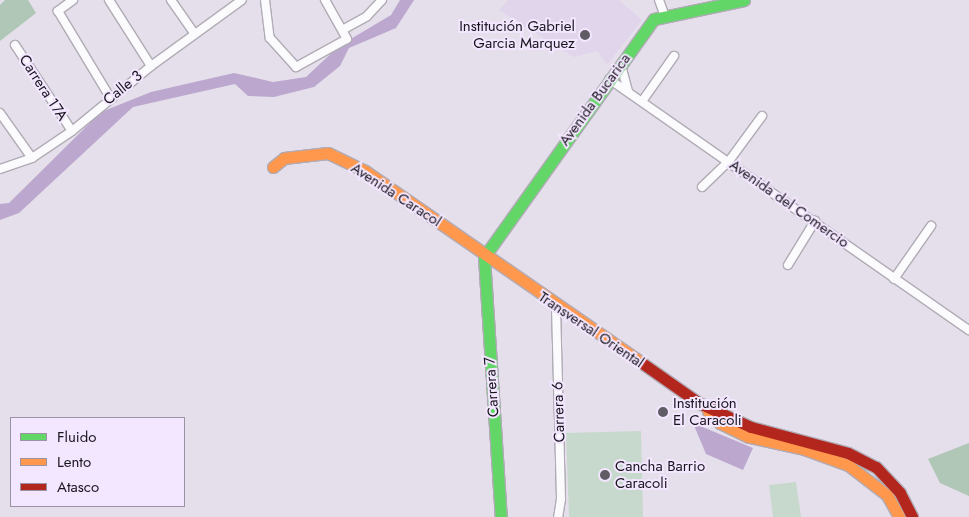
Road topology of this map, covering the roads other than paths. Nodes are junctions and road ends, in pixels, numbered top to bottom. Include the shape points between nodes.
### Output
1 (73, 0) edge
2 (109, 0) edge
3 (171, 0) edge
4 (242, 0) edge
5 (265, 0) edge
6 (325, 0) edge
7 (382, 0) edge
8 (659, 0) edge
9 (744, 0) edge
10 (231, 3) edge
11 (664, 14) junction
12 (344, 29) junction
13 (194, 33) junction
14 (15, 45) dead end
15 (674, 56) dead end
16 (620, 63) junction
17 (151, 66) junction
18 (608, 79) junction
19 (628, 91) junction
20 (110, 99) junction
21 (643, 100) junction
22 (0, 113) edge
23 (762, 116) dead end
24 (72, 131) junction
25 (32, 158) junction
26 (729, 161) junction
27 (272, 167) dead end
28 (0, 169) edge
29 (702, 187) dead end
30 (815, 221) junction
31 (931, 226) dead end
32 (484, 257) junction
33 (788, 266) dead end
34 (894, 279) junction
35 (556, 307) junction
36 (969, 330) edge
37 (699, 403) junction
38 (500, 517) edge
39 (558, 517) edge
40 (899, 517) edge
41 (912, 517) edge

1 - 20 street via 58,11
2 - 17 street
3 - 13 street
4 - 10 street, Calle 3
5 - 12 street via 270,38 296,67 347,39
6 - 12 street
7 - 12 street via 367,16
8 - 11 street
9 - 11 main road
10 - 13 street, Calle 3
11 - 16 main road, Avenida Bucarica via 654,19
13 - 17 street, Calle 3
14 - 24 street, Carrera 17A
15 - 21 street
16 - 18 main road, Avenida Bucarica
16 - 19 street
17 - 20 street, Calle 3
18 - 19 street, Avenida del Comercio
18 - 32 main road, Avenida Bucarica
19 - 21 street, Avenida del Comercio
20 - 24 street, Calle 3
21 - 26 street, Avenida del Comercio
22 - 25 street
23 - 26 street
24 - 25 street, Calle 3
25 - 28 street, Calle 3
26 - 29 street
26 - 30 street, Avenida del Comercio
27 - 32 main road, Avenida Caracol via 284,158 328,153 365,171
30 - 33 street
30 - 34 street, Avenida del Comercio
31 - 34 street
32 - 35 main road, Transversal Oriental
32 - 38 main road, Carrera 7
34 - 36 street, Avenida del Comercio
35 - 37 main road, Transversal Oriental
35 - 39 street, Carrera 6 via 561,499
37 - 40 main road, Transversal Oriental via 720,423 749,437 804,449 848,465 881,489
37 - 41 main road, Transversal Oriental via 751,427 848,453 876,467 900,493

